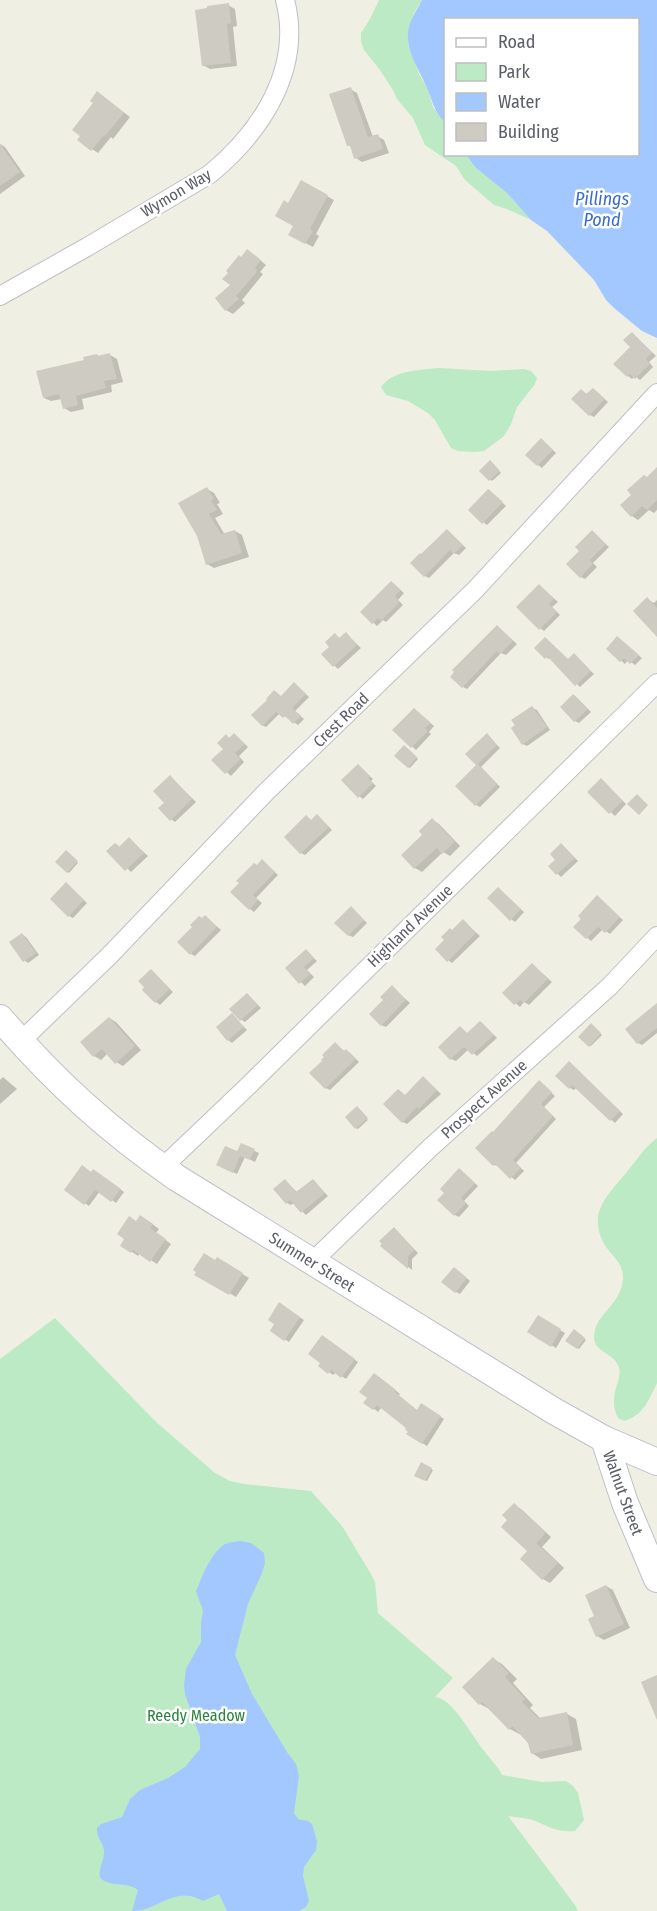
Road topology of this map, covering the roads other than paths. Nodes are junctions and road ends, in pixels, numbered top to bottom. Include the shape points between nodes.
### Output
1 (285, 0) edge
2 (0, 296) edge
3 (657, 393) edge
4 (657, 683) edge
5 (657, 936) edge
6 (0, 1018) edge
7 (20, 1042) junction
8 (162, 1168) junction
9 (312, 1262) junction
10 (604, 1439) junction
11 (657, 1462) edge
12 (657, 1579) edge

1 - 2 street, Wymon Way via 290,32 286,68 260,120 226,161
3 - 7 street, Crest Road via 475,590 267,791 110,955
4 - 8 street, Highland Avenue
5 - 9 street, Prospect Avenue via 610,986 431,1147
6 - 7 main road, Summer Street
7 - 8 main road, Summer Street via 78,1101
8 - 9 main road, Summer Street
9 - 10 main road, Summer Street
10 - 11 main road, Summer Street
10 - 12 main road, Walnut Street via 625,1503

